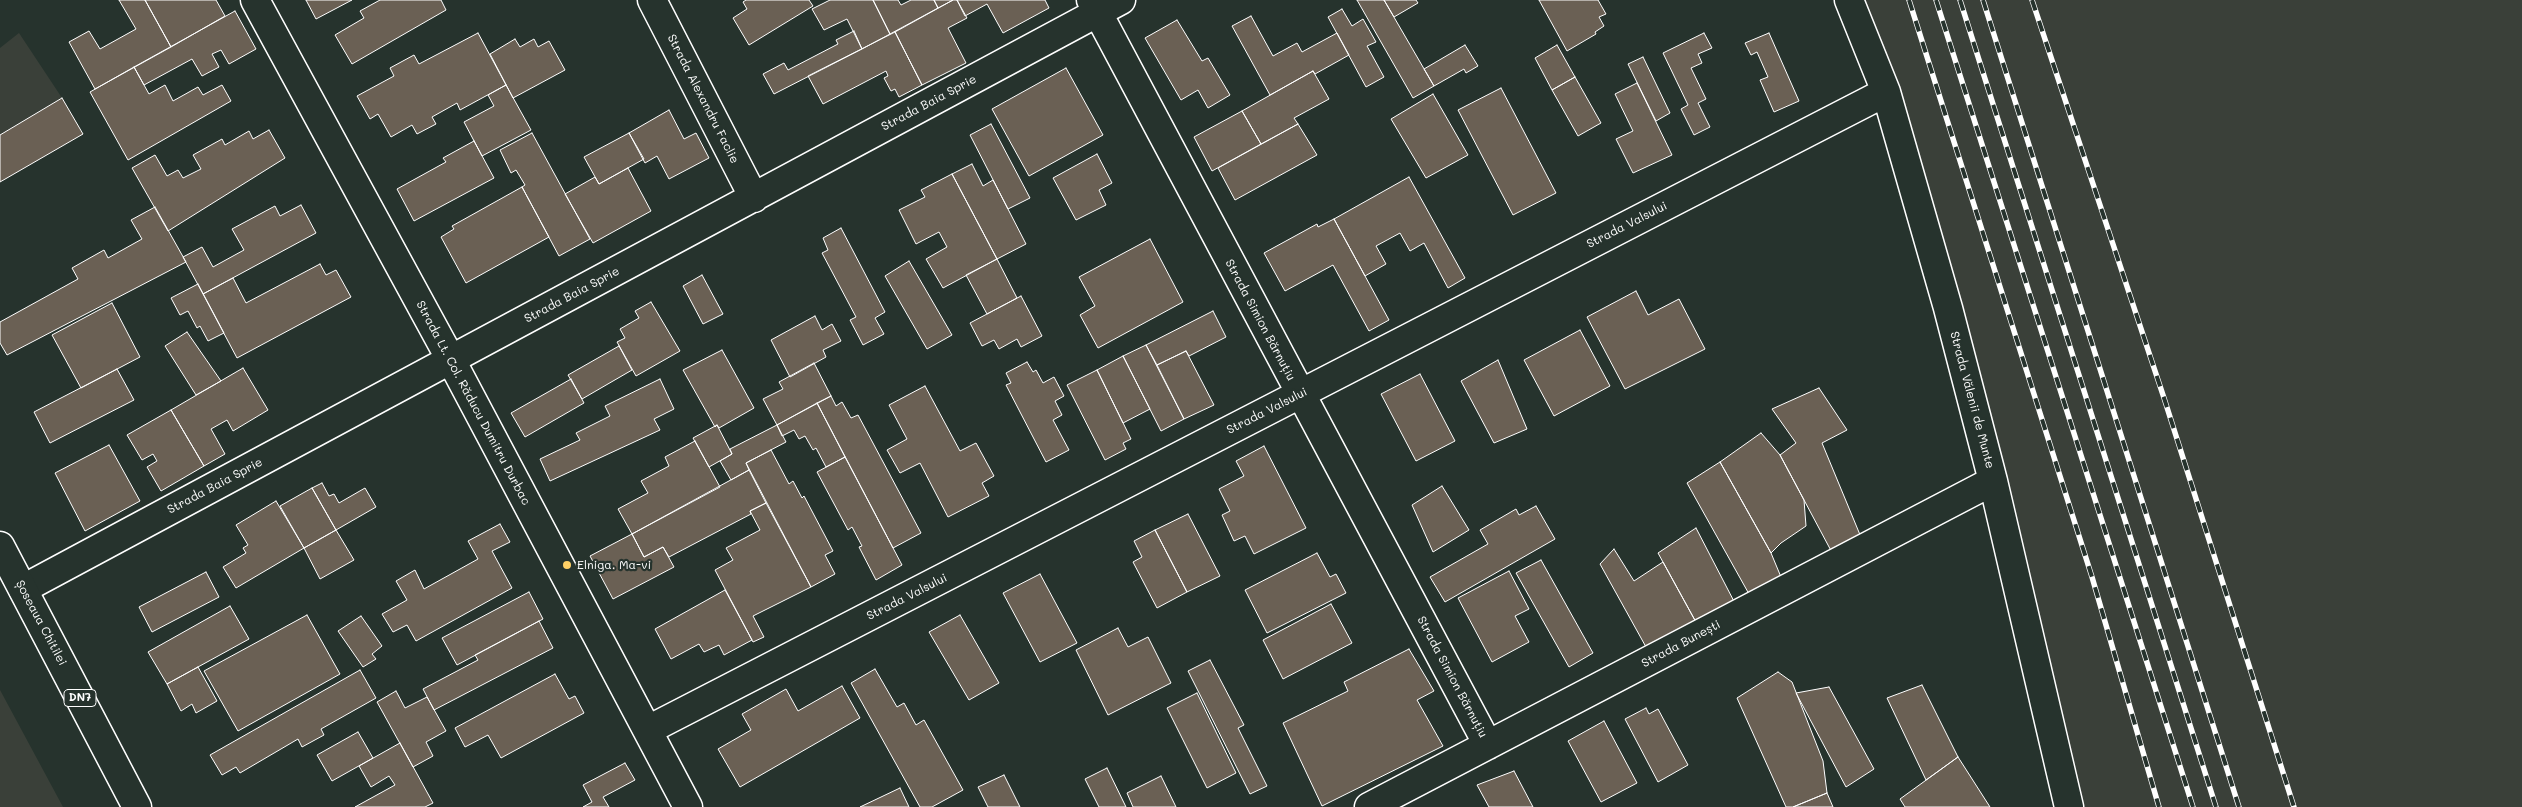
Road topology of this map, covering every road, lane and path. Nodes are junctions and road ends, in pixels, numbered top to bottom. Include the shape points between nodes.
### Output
1 (255, 0) edge
2 (652, 0) edge
3 (1122, 0) edge
4 (1849, 0) edge
5 (1094, 6) edge
6 (1886, 92) junction
7 (754, 198) junction
8 (451, 360) junction
9 (1300, 394) junction
10 (1993, 481) junction
11 (0, 546) edge
12 (23, 589) junction
13 (648, 730) junction
14 (1488, 744) junction
15 (137, 807) edge
16 (688, 807) edge
17 (1369, 807) edge
18 (2069, 807) edge

1 - 8 street, Strada Lt. Col. Răducu Dumitru Durbac
2 - 7 street, Strada Alexandru Faclie
3 - 5 street, Strada Baia Sprie
4 - 6 street, Strada Vălenii de Munte
5 - 7 street, Strada Baia Sprie
5 - 9 street, Strada Simion Bărnuțiu
6 - 9 street, Strada Valsului
6 - 10 street, Strada Vălenii de Munte
7 - 8 street, Strada Baia Sprie
8 - 12 street, Strada Baia Sprie
8 - 13 street, Strada Lt. Col. Răducu Dumitru Durbac
9 - 13 street, Strada Valsului
9 - 14 street, Strada Simion Bărnuțiu
10 - 14 street, Strada Bunești
10 - 18 street, Strada Vălenii de Munte
11 - 12 street, Șoseaua Chitilei / DN7
12 - 15 street, Șoseaua Chitilei / DN7
13 - 16 street, Strada Lt. Col. Răducu Dumitru Durbac
14 - 17 street, Strada Bunești

